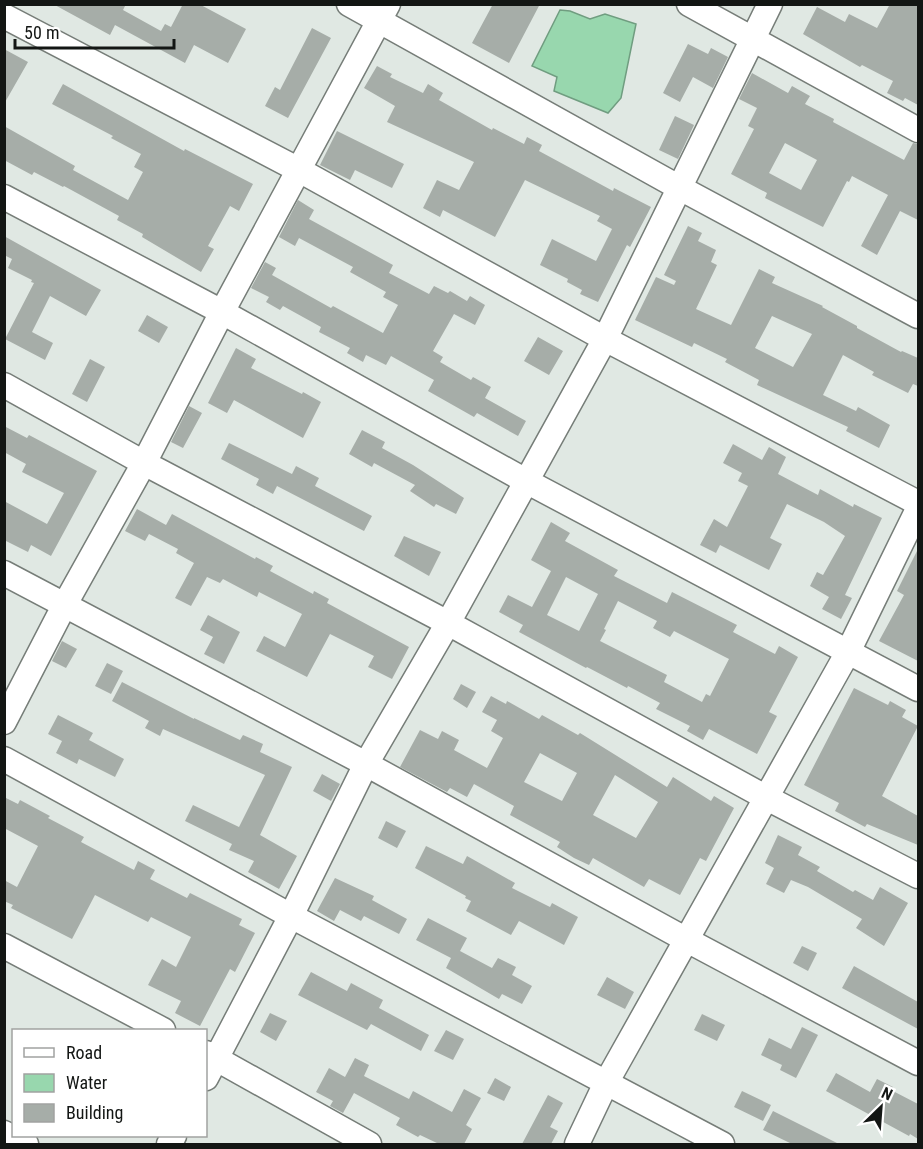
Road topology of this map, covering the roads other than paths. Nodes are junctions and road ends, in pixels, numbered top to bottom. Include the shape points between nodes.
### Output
1 (349, 4) edge
2 (689, 4) edge
3 (770, 4) edge
4 (385, 13) edge
5 (4, 16) edge
6 (754, 39) junction
7 (918, 130) edge
8 (299, 170) junction
9 (680, 188) junction
10 (4, 197) edge
11 (222, 312) junction
12 (918, 316) edge
13 (605, 339) junction
14 (4, 385) edge
15 (144, 463) junction
16 (526, 481) junction
17 (918, 503) edge
18 (918, 509) edge
19 (4, 573) edge
20 (64, 606) junction
21 (448, 623) junction
22 (848, 652) junction
23 (918, 689) edge
24 (4, 722) edge
25 (4, 759) edge
26 (366, 764) junction
27 (765, 797) junction
28 (918, 876) edge
29 (291, 916) junction
30 (685, 939) junction
31 (4, 946) edge
32 (161, 1029) edge
33 (209, 1063) edge
34 (918, 1063) edge
35 (606, 1083) junction
36 (4, 1133) edge
37 (26, 1144) edge
38 (369, 1144) edge
39 (577, 1144) edge
40 (722, 1144) edge

1 - 4 street
2 - 6 street
3 - 6 street
4 - 8 street
4 - 9 street
5 - 8 street
6 - 7 street
6 - 9 street
8 - 11 street
8 - 13 street
9 - 12 street
9 - 13 street
10 - 11 street
11 - 15 street
11 - 16 street
13 - 16 street
13 - 17 street
14 - 15 street
15 - 20 street
15 - 21 street
16 - 21 street
16 - 22 street
18 - 22 street
19 - 20 street
20 - 24 street
20 - 26 street
21 - 26 street
21 - 27 street
22 - 23 street
22 - 27 street
25 - 29 street
26 - 29 street
26 - 30 street
27 - 28 street
27 - 30 street
29 - 33 street
29 - 35 street
30 - 34 street
30 - 35 street
31 - 32 street
33 - 38 street
35 - 39 street
35 - 40 street
36 - 37 street

